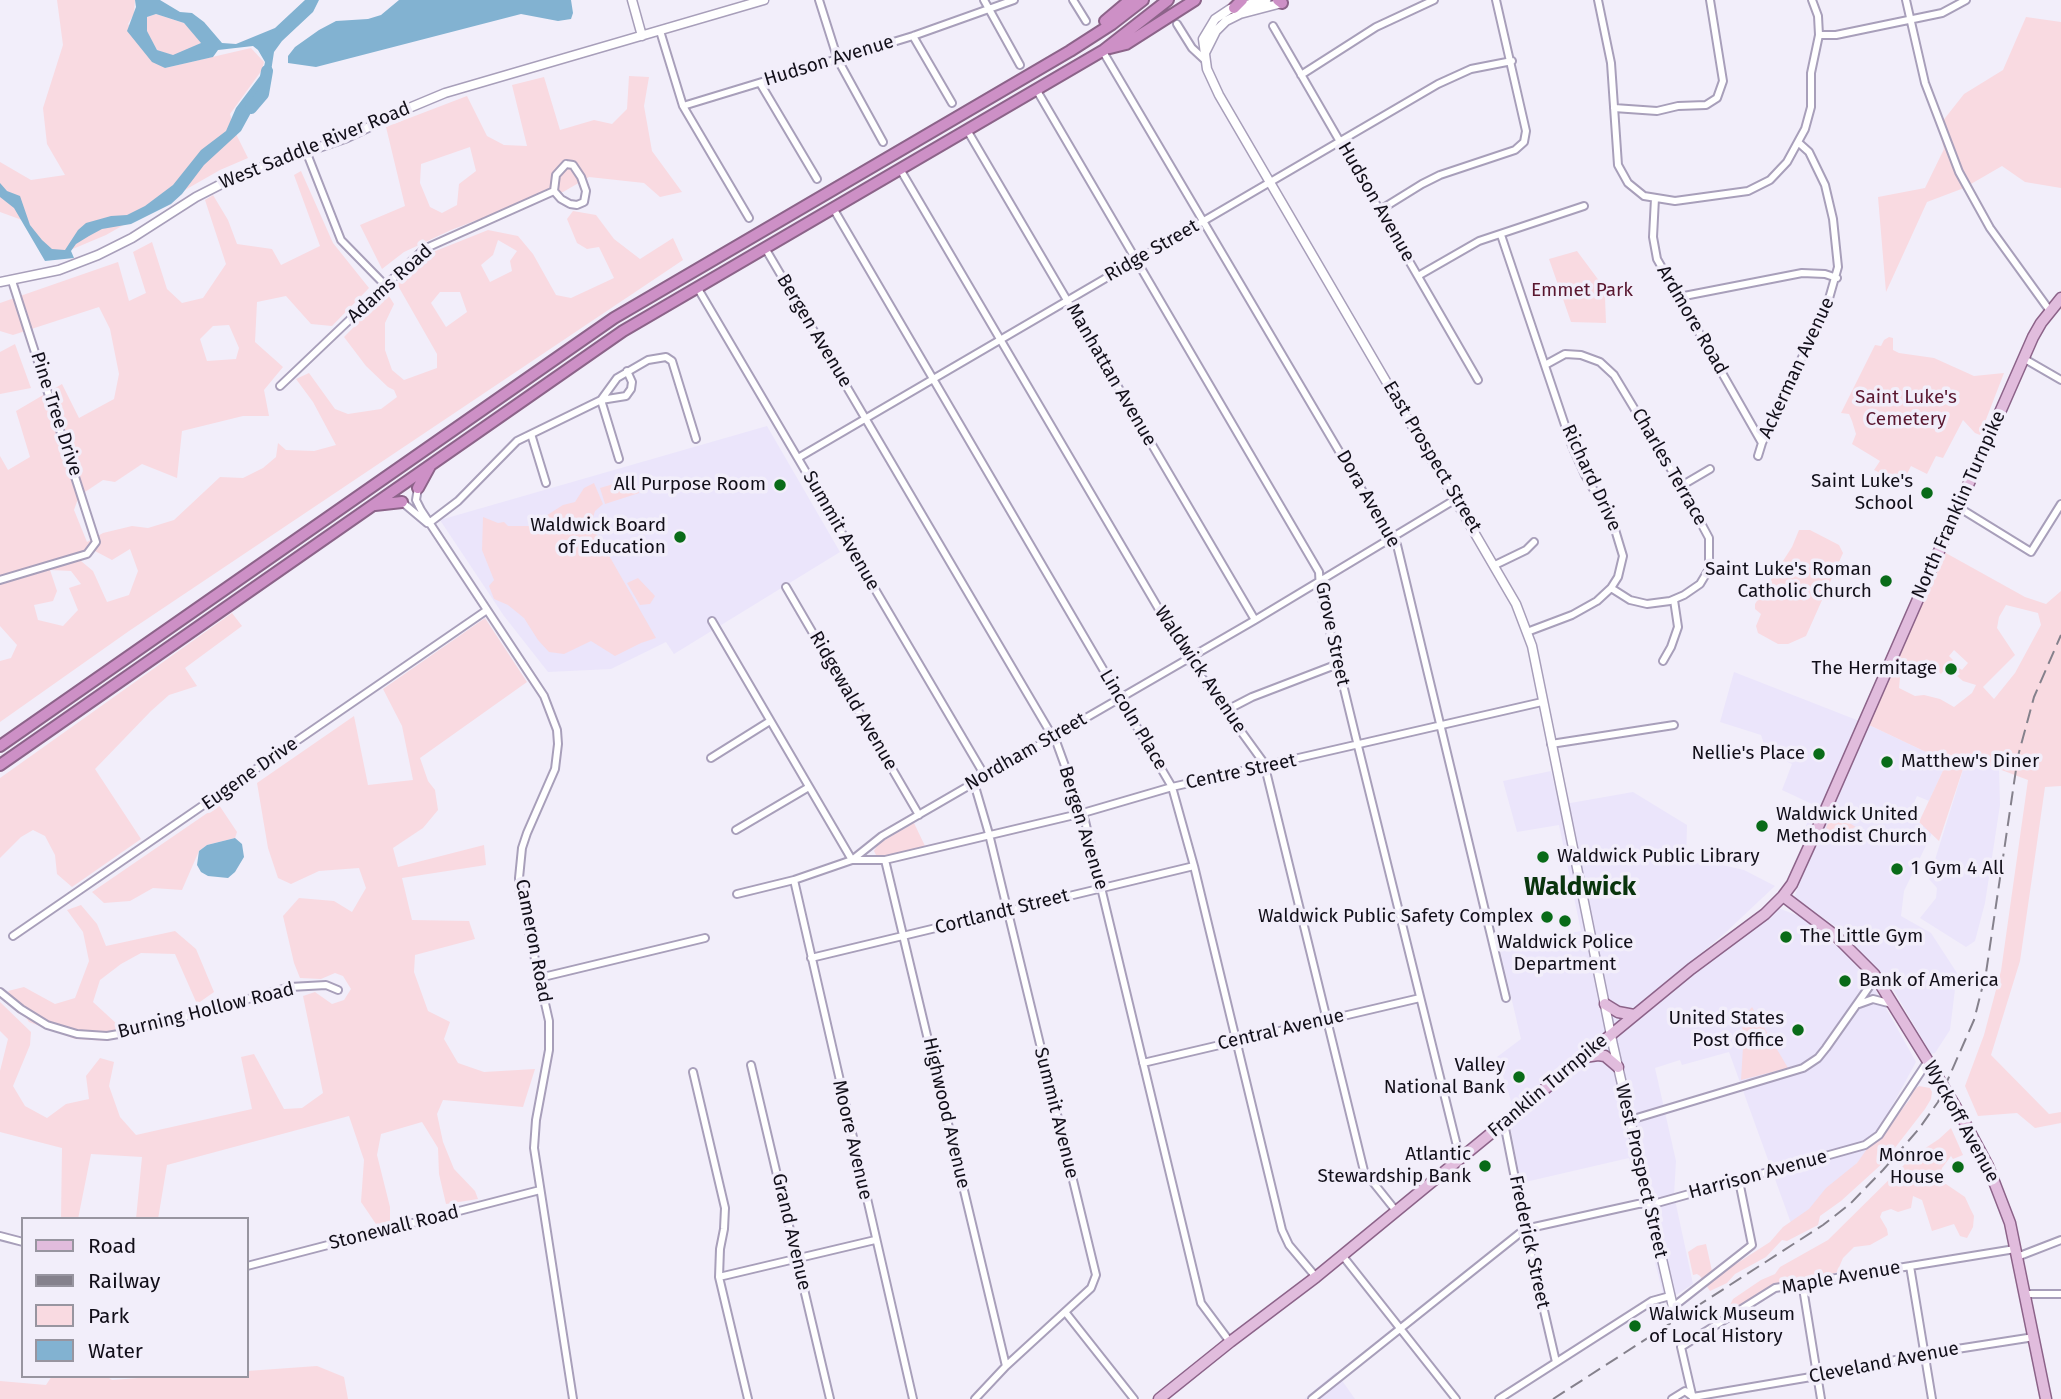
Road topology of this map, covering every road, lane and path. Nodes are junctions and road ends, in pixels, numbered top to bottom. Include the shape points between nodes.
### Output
1 (632, 0) edge
2 (764, 0) edge
3 (819, 0) edge
4 (984, 0) edge
5 (1014, 0) edge
6 (1073, 0) edge
7 (1130, 0) edge
8 (1143, 0) edge
9 (1168, 0) edge
10 (1195, 0) edge
11 (1266, 0) edge
12 (1434, 0) edge
13 (1496, 0) edge
14 (1598, 0) edge
15 (1710, 0) edge
16 (1812, 0) edge
17 (1906, 0) edge
18 (1966, 0) edge
19 (1283, 1) edge
20 (1238, 4) edge
21 (988, 10) junction
22 (1086, 21) dead end
23 (1910, 21) junction
24 (1177, 24) dead end
25 (1273, 26) dead end
26 (660, 31) junction
27 (1819, 35) junction
28 (642, 36) junction
29 (913, 36) junction
30 (1103, 50) junction
31 (1070, 51) junction
32 (1205, 56) junction
33 (838, 60) junction
34 (1512, 61) junction
35 (1020, 65) dead end
36 (1301, 75) junction
37 (760, 83) junction
38 (1036, 89) junction
39 (952, 103) dead end
40 (683, 106) junction
41 (1614, 108) junction
42 (967, 130) junction
43 (883, 142) dead end
44 (1340, 142) junction
45 (1799, 143) junction
46 (306, 151) junction
47 (900, 169) junction
48 (817, 178) dead end
49 (1270, 183) junction
50 (554, 191) junction
51 (1655, 198) junction
52 (1584, 206) dead end
53 (833, 208) junction
54 (1380, 210) junction
55 (749, 218) dead end
56 (1205, 220) junction
57 (1501, 235) junction
58 (765, 248) junction
59 (1136, 260) junction
60 (1419, 276) junction
61 (1837, 278) junction
62 (12, 281) junction
63 (0, 282) edge
64 (386, 286) junction
65 (697, 287) junction
66 (1679, 298) junction
67 (2061, 298) edge
68 (1068, 300) junction
69 (2050, 311) junction
70 (1002, 340) junction
71 (2023, 358) junction
72 (1545, 365) junction
73 (627, 371) junction
74 (933, 380) junction
75 (1478, 380) dead end
76 (2061, 380) edge
77 (280, 386) dead end
78 (601, 400) junction
79 (866, 419) junction
80 (531, 433) junction
81 (696, 439) dead end
82 (1762, 443) junction
83 (1758, 456) dead end
84 (799, 458) junction
85 (619, 459) dead end
86 (432, 463) junction
87 (1710, 469) dead end
88 (546, 483) dead end
89 (1681, 486) junction
90 (418, 488) joint
91 (1457, 499) junction
92 (402, 502) joint
93 (2061, 504) edge
94 (372, 505) junction
95 (1958, 507) junction
96 (429, 523) junction
97 (1392, 538) junction
98 (1534, 542) dead end
99 (1495, 565) junction
100 (0, 580) edge
101 (1320, 581) junction
102 (786, 587) dead end
103 (1611, 588) junction
104 (1674, 600) junction
105 (486, 610) junction
106 (1255, 620) junction
107 (712, 621) dead end
108 (1527, 632) junction
109 (1187, 657) junction
110 (1662, 661) dead end
111 (1338, 664) junction
112 (1119, 697) junction
113 (1542, 702) junction
114 (1225, 711) junction
115 (1867, 717) joint
116 (770, 721) junction
117 (1674, 724) dead end
118 (1442, 725) junction
119 (1053, 737) junction
120 (1551, 744) junction
121 (1358, 745) junction
122 (0, 746) edge
123 (711, 758) dead end
124 (0, 765) edge
125 (1266, 768) junction
126 (985, 776) junction
127 (974, 783) junction
128 (809, 787) junction
129 (1172, 787) junction
130 (1083, 813) junction
131 (919, 815) junction
132 (736, 830) dead end
133 (989, 834) junction
134 (852, 860) junction
135 (885, 860) junction
136 (1194, 866) junction
137 (794, 880) junction
138 (1102, 888) junction
139 (737, 894) dead end
140 (1783, 896) junction
141 (1007, 910) junction
142 (13, 936) dead end
143 (904, 937) junction
144 (705, 939) dead end
145 (811, 958) junction
146 (1876, 977) junction
147 (539, 978) junction
148 (338, 989) dead end
149 (0, 992) edge
150 (1420, 998) junction
151 (1506, 998) dead end
152 (1605, 1004) junction
153 (1895, 1004) junction
154 (1857, 1005) junction
155 (1634, 1015) junction
156 (1328, 1019) junction
157 (1611, 1034) junction
158 (1236, 1040) junction
159 (1582, 1058) junction
160 (1928, 1061) junction
161 (1143, 1063) junction
162 (751, 1065) dead end
163 (1618, 1067) junction
164 (693, 1072) dead end
165 (1630, 1120) junction
166 (1504, 1123) junction
167 (1461, 1158) junction
168 (1740, 1181) junction
169 (540, 1190) junction
170 (1648, 1204) junction
171 (1396, 1211) junction
172 (1525, 1229) junction
173 (0, 1236) edge
174 (875, 1240) junction
175 (2061, 1240) edge
176 (21, 1241) edge
177 (2016, 1253) junction
178 (1342, 1255) junction
179 (797, 1258) junction
180 (248, 1266) edge
181 (1910, 1266) junction
182 (719, 1277) junction
183 (1316, 1277) junction
184 (1802, 1282) junction
185 (2025, 1294) junction
186 (2061, 1294) edge
187 (1670, 1296) junction
188 (1673, 1307) joint
189 (1066, 1313) junction
190 (1399, 1328) junction
191 (2034, 1337) junction
192 (1230, 1342) junction
193 (1925, 1354) junction
194 (1556, 1362) junction
195 (1006, 1366) junction
196 (1817, 1376) junction
197 (1693, 1398) edge
198 (573, 1399) edge
199 (748, 1399) edge
200 (830, 1399) edge
201 (913, 1399) edge
202 (975, 1399) edge
203 (1133, 1399) edge
204 (1159, 1399) edge
205 (1312, 1399) edge
206 (1456, 1399) edge
207 (1499, 1399) edge
208 (1671, 1399) edge
209 (1821, 1399) edge
210 (1932, 1399) edge
211 (2046, 1399) edge

1 - 28 street
2 - 26 street, West Saddle River Road
3 - 33 street
4 - 21 street
5 - 21 street, Hudson Avenue
6 - 22 street
7 - 31 highway
8 - 31 highway
9 - 30 highway
10 - 30 highway via 1126,44
11 - 20 street
12 - 36 street via 1376,27
13 - 34 street
14 - 41 street via 1611,63
15 - 41 street via 1723,81 1717,98 1706,106 1657,111
16 - 27 street
17 - 23 street
18 - 23 street via 1942,13
19 - 32 street via 1226,21
20 - 32 street via 1209,27 1203,39
21 - 29 street, Hudson Avenue
21 - 35 street
23 - 27 street
23 - 69 street via 1925,83 1959,172 1990,228
24 - 32 street, East Prospect Street via 1190,45
25 - 36 street, Hudson Avenue
26 - 28 street, West Saddle River Road
26 - 40 street
27 - 45 street via 1809,116
28 - 46 street, West Saddle River Road via 445,93
29 - 33 street, Hudson Avenue
29 - 39 street
30 - 38 highway
30 - 56 street, Dora Avenue
31 - 122 highway via 614,318
32 - 49 street, East Prospect Street via 1219,96
33 - 37 street, Hudson Avenue
33 - 43 street
34 - 44 street, Ridge Street via 1459,73
34 - 54 street via 1526,131 1524,142 1440,175
36 - 44 street, Hudson Avenue
37 - 40 street, Hudson Avenue
37 - 48 street
38 - 42 highway
38 - 59 street, Grove Street
40 - 55 street
41 - 51 street via 1616,156 1622,174 1644,196
42 - 47 highway
42 - 68 street, Manhattan Avenue
44 - 49 street, Ridge Street
44 - 54 street, Hudson Avenue
45 - 51 street via 1780,171 1748,191 1675,201
45 - 61 street, Ackerman Avenue via 1818,169 1830,202
46 - 62 street, West Saddle River Road via 217,185 98,256
46 - 64 street via 341,240
47 - 53 highway
47 - 70 street, Waldwick Avenue
49 - 56 street, Ridge Street
49 - 91 street, East Prospect Street
50 - 50 street via 570,204 584,202 586,197 572,165 560,169
50 - 64 street, Adams Road via 432,244
51 - 66 street, Ardmore Road via 1654,248
52 - 57 street
53 - 58 highway
53 - 74 street, Lincoln Place
54 - 60 street, Hudson Avenue
56 - 59 street, Ridge Street
56 - 97 street, Dora Avenue
57 - 60 street via 1479,241
57 - 72 street, Richard Drive
58 - 65 highway
58 - 79 street, Bergen Avenue
59 - 68 street, Ridge Street
59 - 101 street, Grove Street via 1319,572
60 - 75 street, Hudson Avenue
61 - 66 street via 1802,273
61 - 82 street, Ackerman Avenue
62 - 63 street, West Saddle River Road
62 - 100 street, Pine Tree Drive via 96,537 87,554
64 - 77 street, Adams Road
65 - 84 street, Summit Avenue
65 - 86 highway via 623,331
66 - 82 street, Ardmore Road
67 - 69 main road, North Franklin Turnpike
68 - 70 street, Ridge Street
68 - 106 street, Manhattan Avenue
69 - 71 main road, North Franklin Turnpike
70 - 74 street, Ridge Street
70 - 109 street, Waldwick Avenue
71 - 76 street
71 - 95 main road, North Franklin Turnpike
72 - 89 street, Charles Terrace via 1564,354 1588,357 1606,367
72 - 103 street, Richard Drive via 1572,446 1621,544 1622,566
73 - 78 street
73 - 78 street via 630,393
73 - 81 street via 660,357 672,361
74 - 79 street, Ridge Street
74 - 112 street, Lincoln Place
78 - 80 street
78 - 85 street
79 - 84 street, Ridge Street
79 - 119 street, Bergen Avenue
80 - 88 street
80 - 96 street
82 - 83 street, Ackerman Avenue
84 - 126 street, Summit Avenue
86 - 90 highway
86 - 94 highway
87 - 89 street
89 - 104 street, Charles Terrace via 1709,538 1711,560 1700,584
90 - 96 street, Cameron Road via 416,500
91 - 97 street, Nordham Street
91 - 99 street, East Prospect Street
92 - 94 highway
92 - 96 street, Cameron Road
93 - 95 street via 2031,552
94 - 124 highway
95 - 115 main road, North Franklin Turnpike
96 - 105 street, Cameron Road
97 - 101 street, Nordham Street
97 - 118 street, Dora Avenue via 1398,545
98 - 99 street
99 - 108 street, East Prospect Street
101 - 106 street, Nordham Street
101 - 111 street, Grove Street
102 - 131 street, Ridgewald Avenue
103 - 104 street via 1639,603
103 - 108 street via 1585,609
104 - 110 street via 1678,627
105 - 142 street, Eugene Drive
105 - 147 street, Cameron Road via 544,695 557,730 555,769 527,833 519,864 520,893
106 - 109 street, Nordham Street
107 - 116 street
108 - 113 street, East Prospect Street
109 - 112 street, Nordham Street
109 - 114 street, Waldwick Avenue
111 - 114 street
111 - 121 street, Grove Street
112 - 119 street, Nordham Street
112 - 129 street, Lincoln Place
113 - 118 street, Centre Street
113 - 120 street, East Prospect Street
114 - 125 street, Waldwick Avenue
115 - 140 main road, Franklin Turnpike
116 - 123 street
116 - 128 street
117 - 120 street
118 - 121 street, Centre Street
118 - 151 street, Dora Avenue
119 - 126 street, Nordham Street
119 - 130 street, Bergen Avenue
120 - 152 street, East Prospect Street
121 - 125 street, Centre Street
121 - 150 street, Grove Street
125 - 129 street, Centre Street
125 - 156 street, Waldwick Avenue
126 - 127 street, Nordham Street
127 - 131 street, Nordham Street
127 - 133 street, Summit Avenue
128 - 132 street
128 - 134 street
129 - 130 street, Centre Street
129 - 136 street, Lincoln Place
130 - 133 street, Centre Street
130 - 138 street, Bergen Avenue
131 - 134 street, Nordham Street
133 - 135 street, Centre Street
133 - 141 street, Summit Avenue
134 - 135 street, Centre Street
134 - 137 street, Centre Street
135 - 143 street, Highwood Avenue
136 - 138 street, Cortlandt Street
136 - 158 street, Lincoln Place
137 - 139 street, Centre Street
137 - 145 street, Moore Avenue
138 - 141 street, Cortlandt Street
138 - 161 street, Bergen Avenue
140 - 146 main road, Wyckoff Avenue via 1837,937
140 - 155 main road, Franklin Turnpike
141 - 143 street, Cortlandt Street
141 - 189 street, Summit Avenue via 1096,1275 1091,1288
143 - 145 street, Cortlandt Street
143 - 195 street, Highwood Avenue
144 - 147 street
145 - 174 street, Moore Avenue
146 - 153 main road, Wyckoff Avenue
146 - 154 street
147 - 169 street, Cameron Road via 550,1036 534,1135
148 - 149 street, Burning Hollow Road via 290,987 107,1036 47,1025
150 - 156 street, Central Avenue
150 - 167 street, Grove Street
152 - 155 main road
152 - 157 street, West Prospect Street
153 - 154 street via 1872,999
153 - 160 main road, Wyckoff Avenue
154 - 165 street via 1818,1058 1803,1068
155 - 157 main road, Franklin Turnpike
156 - 158 street, Central Avenue
156 - 171 street, Waldwick Avenue via 1364,1171
157 - 159 main road, Franklin Turnpike
157 - 163 street, West Prospect Street
158 - 161 street, Central Avenue
158 - 183 street, Lincoln Place via 1282,1230
159 - 163 main road via 1605,1056
159 - 166 main road, Franklin Turnpike
160 - 168 street, Harrison Avenue via 1873,1140
160 - 177 main road, Wyckoff Avenue, bridge via 1997,1185
161 - 192 street, Bergen Avenue via 1201,1303
162 - 179 street, Grand Avenue
163 - 165 street, West Prospect Street
164 - 182 street via 725,1208
165 - 170 street, West Prospect Street
166 - 167 main road, Franklin Turnpike
166 - 172 street, Frederick Street
167 - 171 main road, Franklin Turnpike
168 - 170 street, Harrison Avenue
168 - 188 street via 1752,1245
169 - 180 street, Stonewall Road
169 - 198 street, Cameron Road
170 - 172 street, Harrison Avenue
170 - 187 street, West Prospect Street
171 - 178 main road, Franklin Turnpike
172 - 190 street, Harrison Avenue
172 - 194 street, Frederick Street
173 - 176 street
174 - 179 street
174 - 201 street, Moore Avenue
175 - 177 street, Maple Avenue
177 - 181 street, Maple Avenue
177 - 185 main road, Wyckoff Avenue
178 - 183 main road, Franklin Turnpike
178 - 190 street
179 - 182 street
179 - 200 street, Grand Avenue
181 - 184 street, Maple Avenue
181 - 193 street
182 - 199 street
183 - 192 main road, Franklin Turnpike
184 - 196 street
184 - 197 street, Maple Avenue via 1775,1288 1681,1347
185 - 186 street
185 - 191 main road, Wyckoff Avenue
187 - 188 street, West Prospect Street
187 - 194 street via 1652,1301
189 - 195 street, Summit Avenue
189 - 203 street
190 - 205 street, Harrison Avenue
190 - 206 street
191 - 193 street, Cleveland Avenue
191 - 211 main road, Wyckoff Avenue
192 - 204 main road, Franklin Turnpike
193 - 196 street, Cleveland Avenue
193 - 210 street
194 - 207 street
195 - 202 street, Summit Avenue
196 - 197 street, Cleveland Avenue
196 - 209 street
197 - 208 street, Cleveland Avenue via 1685,1391

